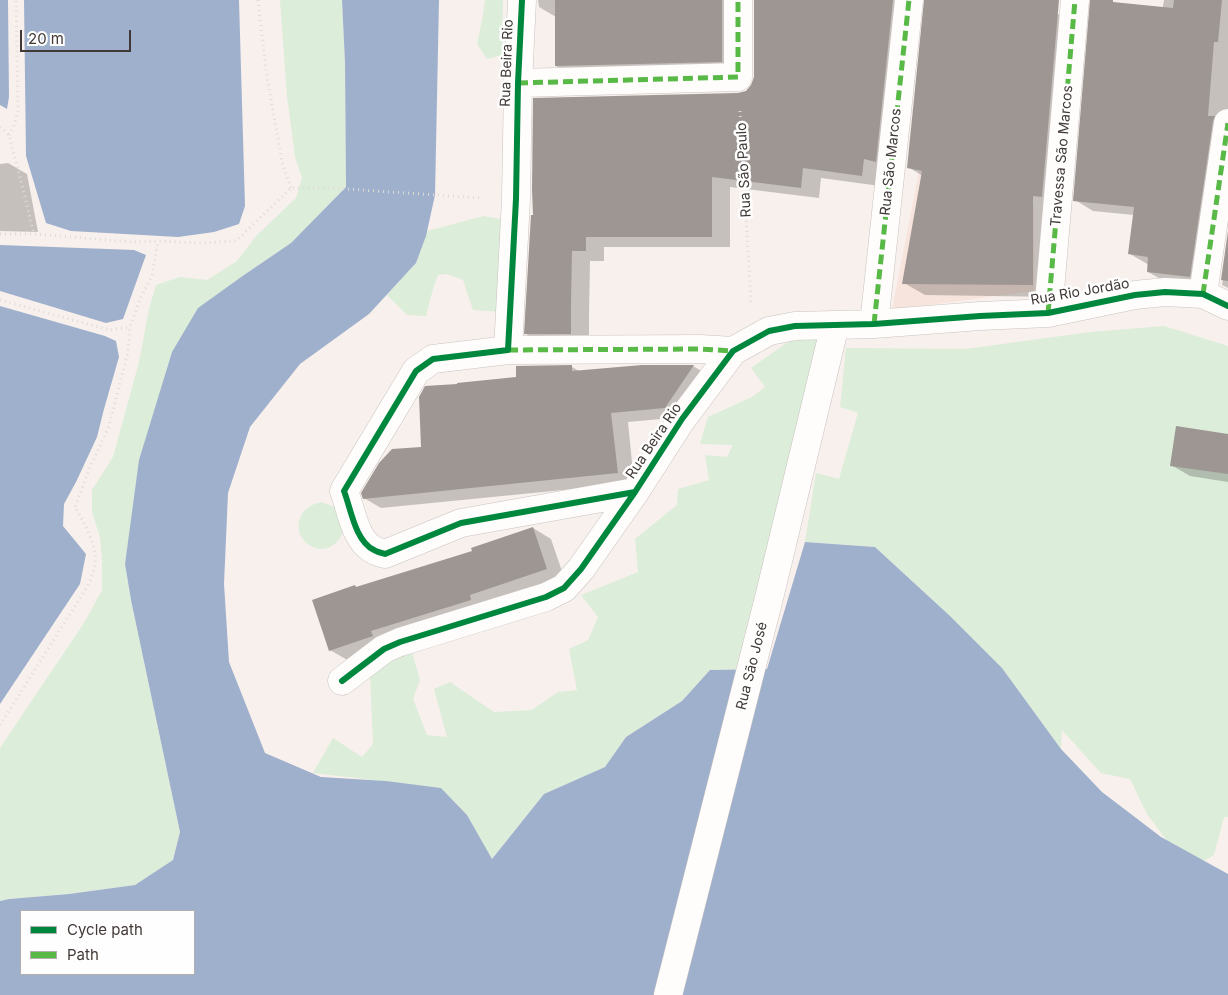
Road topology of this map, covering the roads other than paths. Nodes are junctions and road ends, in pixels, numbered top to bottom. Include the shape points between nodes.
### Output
1 (522, 0) edge
2 (738, 0) edge
3 (909, 0) edge
4 (1075, 0) edge
5 (518, 83) junction
6 (1228, 123) edge
7 (1203, 294) junction
8 (1228, 306) edge
9 (1048, 313) junction
10 (874, 324) junction
11 (834, 330) junction
12 (743, 345) junction
13 (508, 350) junction
14 (635, 492) junction
15 (342, 680) dead end
16 (668, 995) edge

1 - 5 street, Rua Beira Rio
2 - 5 street via 738,77
3 - 10 street, Rua São Marcos
4 - 9 street, Travessa São Marcos
5 - 13 street, Rua Beira Rio
6 - 7 street
7 - 8 street, Rua Rio Jordão
7 - 9 street, Rua Rio Jordão via 1165,292 1135,295
9 - 10 street, Rua Rio Jordão
10 - 11 street, Rua Beira Rio
11 - 12 street, Rua Beira Rio via 795,326 769,331
11 - 16 street, Rua São José
12 - 13 street
12 - 14 street, Rua Beira Rio via 682,419
13 - 14 street via 433,359 416,371 344,491 365,544 386,554 461,523
14 - 15 street, Rua Beira Rio via 581,570 564,588 546,597 400,642 384,649

